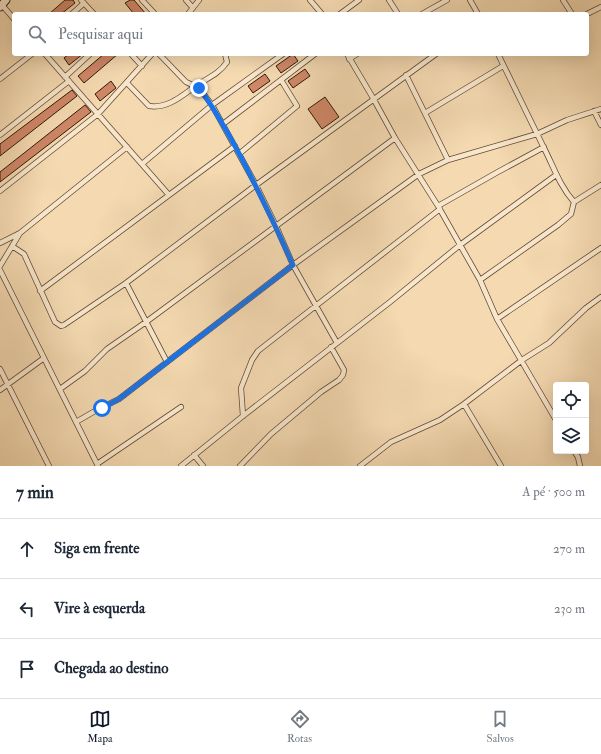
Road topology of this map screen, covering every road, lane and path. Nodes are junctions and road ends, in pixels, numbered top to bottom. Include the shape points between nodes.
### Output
1 (142, 0) edge
2 (186, 0) edge
3 (199, 0) edge
4 (310, 0) edge
5 (359, 0) edge
6 (389, 0) edge
7 (447, 0) edge
8 (470, 0) edge
9 (563, 0) edge
10 (83, 2) edge
11 (2, 4) edge
12 (601, 7) edge
13 (192, 8) junction
14 (74, 12) edge
15 (92, 12) edge
16 (153, 12) edge
17 (189, 12) edge
18 (320, 12) edge
19 (343, 12) edge
20 (397, 12) edge
21 (426, 12) edge
22 (477, 12) edge
23 (571, 12) edge
24 (589, 13) edge
25 (12, 16) edge
26 (29, 56) edge
27 (47, 56) edge
28 (88, 56) edge
29 (133, 56) edge
30 (150, 56) edge
31 (161, 56) edge
32 (226, 56) edge
33 (280, 56) edge
34 (312, 56) edge
35 (348, 56) edge
36 (433, 56) edge
37 (499, 56) edge
38 (142, 66) junction
39 (503, 66) junction
40 (406, 75) junction
41 (0, 79) edge
42 (67, 79) junction
43 (281, 80) junction
44 (127, 83) junction
45 (195, 87) junction
46 (373, 98) junction
47 (212, 105) junction
48 (601, 109) edge
49 (594, 111) junction
50 (424, 113) junction
51 (98, 114) junction
52 (222, 124) junction
53 (601, 124) edge
54 (537, 134) junction
55 (0, 135) edge
56 (395, 138) junction
57 (235, 146) junction
58 (127, 147) junction
59 (544, 147) junction
60 (239, 154) junction
61 (448, 160) junction
62 (142, 164) junction
63 (419, 174) junction
64 (556, 175) junction
65 (256, 185) junction
66 (601, 186) edge
67 (0, 191) edge
68 (169, 195) junction
69 (574, 202) junction
70 (439, 207) junction
71 (276, 226) junction
72 (20, 233) junction
73 (0, 243) edge
74 (460, 245) junction
75 (12, 246) junction
76 (601, 248) edge
77 (293, 265) junction
78 (0, 266) edge
79 (0, 270) edge
80 (480, 280) junction
81 (126, 283) junction
82 (40, 291) junction
83 (601, 297) edge
84 (316, 307) junction
85 (498, 319) junction
86 (146, 322) junction
87 (337, 343) junction
88 (332, 347) junction
89 (44, 358) junction
90 (522, 360) junction
91 (167, 362) junction
92 (0, 369) edge
93 (8, 384) junction
94 (60, 389) junction
95 (0, 390) edge
96 (464, 404) junction
97 (181, 407) dead end
98 (243, 416) junction
99 (555, 418) edge
100 (76, 422) junction
101 (576, 454) edge
102 (194, 455) junction
103 (98, 465) edge
104 (49, 466) edge
105 (181, 466) edge
106 (203, 466) edge
107 (240, 466) edge
108 (360, 466) edge
109 (501, 466) edge
110 (580, 466) edge

1 - 16 street
2 - 13 street
3 - 13 street
4 - 18 street
5 - 19 street
6 - 20 street
7 - 21 street
8 - 22 street
9 - 23 street
10 - 14 street
10 - 15 street
11 - 25 street
12 - 24 street
13 - 17 street
26 - 41 street
27 - 42 street
28 - 42 street
29 - 38 street
30 - 38 street
31 - 45 street via 186,82
32 - 45 street via 227,62 220,71
33 - 47 street
34 - 43 street
35 - 46 street
36 - 40 street
37 - 39 street
38 - 44 street
39 - 50 street
39 - 54 street
40 - 46 street
40 - 50 street
42 - 51 street
42 - 55 street
43 - 52 street
43 - 60 street via 297,106
44 - 45 street via 147,104 154,107 178,99
44 - 51 street
45 - 47 street via 199,88
46 - 56 street
46 - 65 street
47 - 52 street
47 - 62 street
48 - 49 street
49 - 53 street
49 - 54 street via 566,120
50 - 61 street
51 - 58 street
51 - 67 street
52 - 57 street
54 - 59 street
54 - 61 street
56 - 63 street
56 - 71 street
57 - 60 street
57 - 68 street
58 - 62 street
58 - 72 street
59 - 64 street
59 - 70 street
60 - 65 street
61 - 63 street
62 - 68 street
63 - 70 street
63 - 77 street
64 - 69 street via 566,194
64 - 74 street
65 - 71 street
65 - 81 street
66 - 69 street
68 - 82 street
69 - 80 street via 571,214 558,225
70 - 74 street
70 - 84 street
71 - 77 street
71 - 86 street
72 - 73 street
72 - 75 street
74 - 80 street
74 - 87 street
75 - 78 street
75 - 82 street via 24,254
76 - 85 street
77 - 84 street
77 - 91 street
79 - 89 street
80 - 85 street
81 - 82 street via 61,326 55,322
81 - 86 street
83 - 90 street via 549,343
84 - 87 street
84 - 98 street via 254,356 241,388
85 - 90 street
86 - 91 street
86 - 94 street via 107,349
87 - 88 street
88 - 98 street
88 - 107 street via 344,370 343,375 271,434
89 - 93 street
89 - 94 street
90 - 96 street
90 - 99 street
91 - 100 street via 119,399
92 - 93 street
93 - 95 street
93 - 104 street
94 - 100 street
96 - 108 street via 440,420 391,442
96 - 109 street
97 - 103 street
98 - 102 street
100 - 103 street
101 - 110 street
102 - 105 street
102 - 106 street

